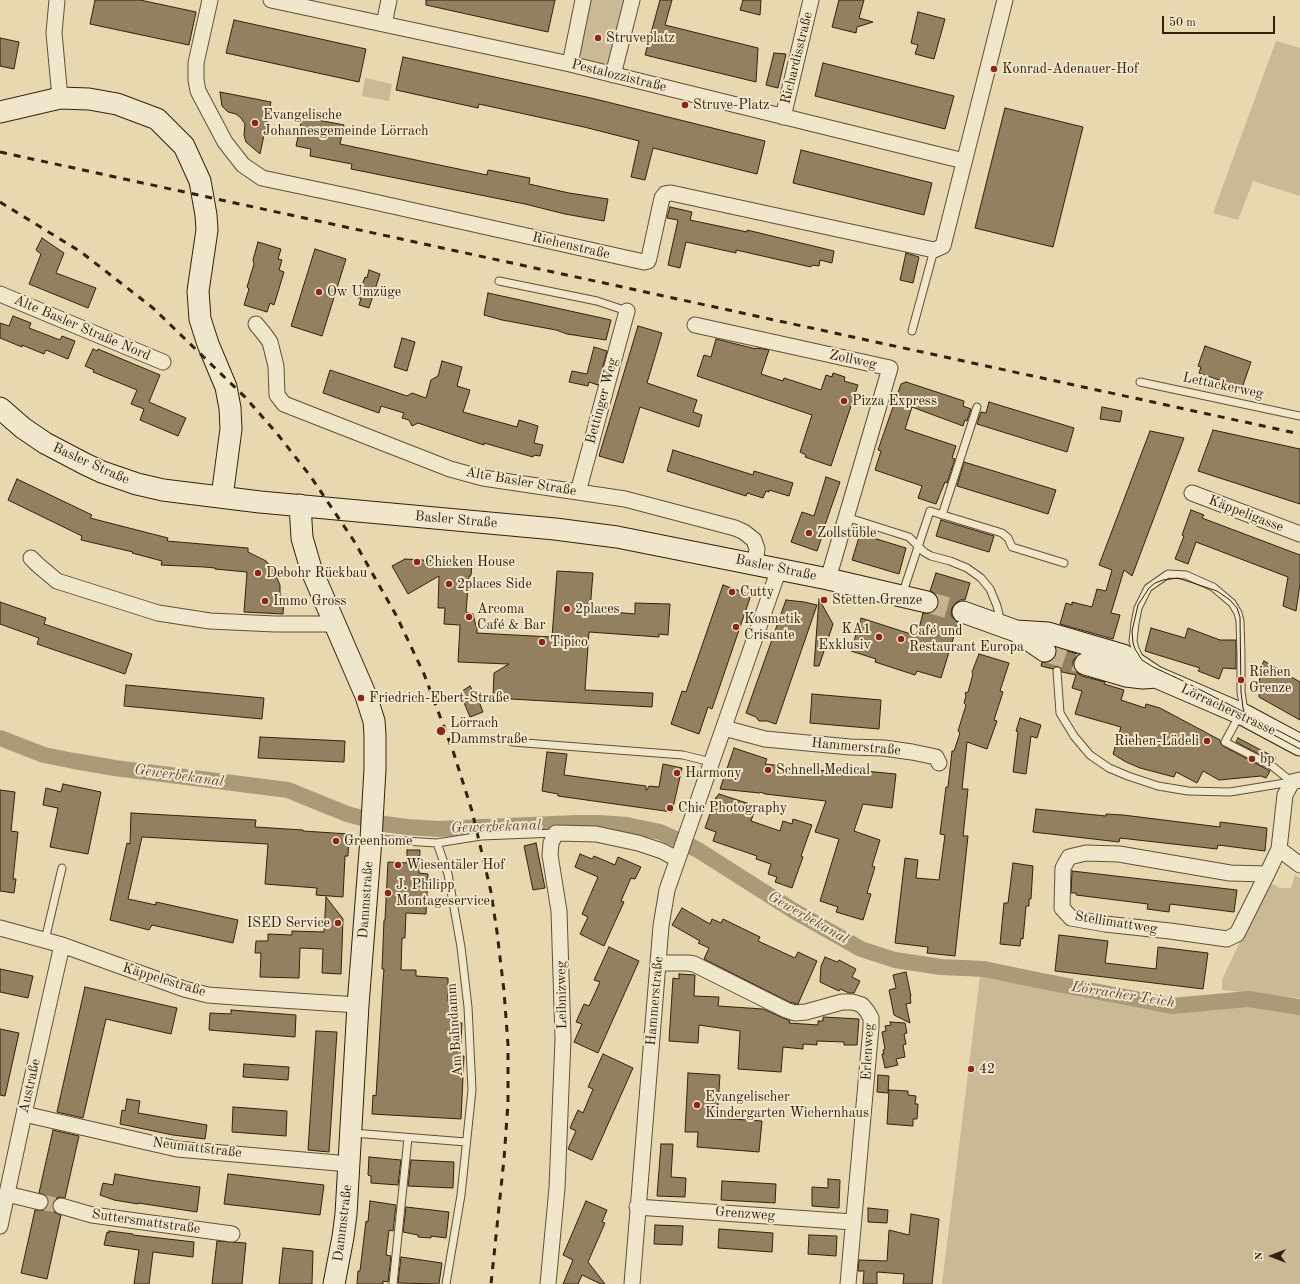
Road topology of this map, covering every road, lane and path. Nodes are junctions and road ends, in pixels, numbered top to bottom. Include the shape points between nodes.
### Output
1 (57, 0) edge
2 (210, 0) edge
3 (271, 0) edge
4 (389, 0) edge
5 (582, 0) edge
6 (632, 0) edge
7 (811, 0) edge
8 (1005, 0) edge
9 (384, 24) junction
10 (570, 64) junction
11 (614, 75) junction
12 (60, 98) junction
13 (0, 112) edge
14 (783, 117) junction
15 (964, 161) junction
16 (934, 250) junction
17 (499, 281) dead end
18 (0, 294) edge
19 (627, 311) joint
20 (256, 324) dead end
21 (695, 325) dead end
22 (912, 331) dead end
23 (163, 362) dead end
24 (1140, 382) dead end
25 (977, 407) dead end
26 (0, 408) edge
27 (1300, 416) edge
28 (578, 492) junction
29 (1192, 493) dead end
30 (222, 497) junction
31 (300, 506) junction
32 (942, 515) junction
33 (846, 517) junction
34 (1300, 534) edge
35 (919, 547) junction
36 (31, 558) dead end
37 (1064, 563) dead end
38 (754, 564) junction
39 (779, 569) junction
40 (828, 579) junction
41 (902, 595) junction
42 (927, 602) tunnel mouth
43 (963, 612) tunnel mouth
44 (334, 624) junction
45 (1008, 628) junction
46 (1084, 664) tunnel mouth
47 (1057, 671) dead end
48 (1156, 677) junction
49 (1242, 715) junction
50 (724, 728) junction
51 (512, 742) dead end
52 (1300, 745) edge
53 (711, 762) junction
54 (940, 763) dead end
55 (1296, 781) edge
56 (556, 833) junction
57 (371, 839) junction
58 (437, 843) junction
59 (1279, 849) junction
60 (679, 856) junction
61 (1300, 865) edge
62 (62, 868) dead end
63 (1267, 874) junction
64 (0, 928) edge
65 (45, 940) junction
66 (62, 945) junction
67 (658, 963) junction
68 (358, 1005) junction
69 (24, 1114) junction
70 (351, 1133) junction
71 (408, 1138) junction
72 (466, 1142) junction
73 (349, 1164) junction
74 (7, 1194) junction
75 (40, 1202) tunnel mouth
76 (61, 1206) tunnel mouth
77 (637, 1207) junction
78 (853, 1222) junction
79 (0, 1226) edge
80 (232, 1234) dead end
81 (334, 1284) edge
82 (393, 1284) edge
83 (446, 1284) edge
84 (548, 1284) edge
85 (632, 1284) edge
86 (848, 1284) edge

1 - 12 street via 54,33
2 - 16 street, Riehenstraße via 196,63 198,91 225,142 243,165 262,178 644,262 649,258 662,198 665,194 671,193
3 - 9 street, Pestalozzistraße
4 - 9 street
5 - 10 street
6 - 11 street
7 - 14 street, Richardisstraße
8 - 15 street
9 - 10 street, Pestalozzistraße
10 - 11 street, Pestalozzistraße
11 - 14 street, Pestalozzistraße
12 - 13 main road
12 - 30 main road via 89,99 117,104 157,119 184,146 200,181 207,230 198,291 200,314 208,344 226,387 230,408 231,429
14 - 15 street, Pestalozzistraße
15 - 16 street via 943,246
16 - 22 lane
17 - 19 lane via 597,301
18 - 23 street, Alte Basler Straße Nord
19 - 28 street, Bettinger Weg
20 - 28 street, Alte Basler Straße via 270,342 276,366 277,396 284,404 450,469 487,479
21 - 33 street, Zollweg via 890,368
24 - 27 lane, Lettackerweg
25 - 32 lane
26 - 30 main road, Basler Straße via 45,443 102,472 163,490
28 - 38 street, Alte Basler Straße via 624,499 735,528 754,540 757,549
29 - 34 street, Käppeligasse
30 - 31 main road, Basler Straße
31 - 38 main road, Basler Straße via 555,529 617,537
31 - 44 main road, Dammstraße via 302,538 311,569
32 - 35 lane via 930,511
32 - 37 lane via 1002,533 1012,547
33 - 35 lane via 909,537
33 - 40 street, Zollweg
35 - 41 lane
35 - 45 lane via 931,556 967,568 981,578 990,589
36 - 44 street via 57,581 155,612 210,621
38 - 39 main road, Basler Straße
39 - 40 main road, Basler Straße
39 - 50 street, Hammerstraße
40 - 41 main road, Basler Straße
41 - 42 main road, Basler Straße
43 - 45 main road
44 - 57 main road, Dammstraße via 366,696 374,721
45 - 48 main road, Lörracherstrasse via 1045,645 1123,655
46 - 48 main road, Lörracherstrasse via 1126,676
47 - 55 lane via 1060,713 1074,736 1090,754 1109,768 1158,786 1188,791 1230,792
48 - 49 main road, Lörracherstrasse
48 - 49 lane via 1135,649 1133,641 1138,608 1148,588 1163,577 1168,574 1186,575 1212,587 1232,603 1238,613
49 - 52 main road, Lörracherstrasse
49 - 55 lane via 1225,742
50 - 53 street, Hammerstraße
50 - 54 street, Hammerstraße via 765,739 912,752 936,757
51 - 53 lane via 683,755
53 - 60 street, Hammerstraße
55 - 59 street, Stellimattweg via 1284,795
56 - 58 lane via 481,836
56 - 60 street via 596,834
56 - 84 street, Leibnizweg via 551,843 550,855 559,911 563,1039 557,1188
57 - 58 lane
57 - 68 main road, Dammstraße
58 - 72 lane, Am Bahndamm via 448,874 461,947 468,1007 472,1090
59 - 61 street
59 - 63 street, Stellimattweg
60 - 67 street, Hammerstraße via 667,890
62 - 65 lane
63 - 63 street, Stellimattweg via 1237,934 1227,939 1071,918 1062,908 1063,868 1070,857 1086,853 1119,854 1230,873
64 - 65 street, Käppelestraße
65 - 66 street, Käppelestraße
66 - 68 street, Käppelestraße via 184,989 208,994
66 - 69 street, Austraße
67 - 77 street, Hammerstraße
67 - 78 street, Erlenweg via 694,964 786,1010 806,1012 842,1002 853,1002 862,1005 867,1011 872,1027
68 - 70 main road, Dammstraße
69 - 73 street, Neumattstraße via 177,1149
69 - 74 street, Austraße
70 - 71 lane
70 - 73 main road, Dammstraße
71 - 72 lane
71 - 82 lane
72 - 83 lane, Am Bahndamm via 461,1195
73 - 81 main road, Dammstraße
74 - 75 street
74 - 79 street, Austraße
76 - 80 street, Suttersmattstraße via 92,1215
77 - 78 street, Grenzweg
77 - 85 street, Hammerstraße
78 - 86 street, Erlenweg

